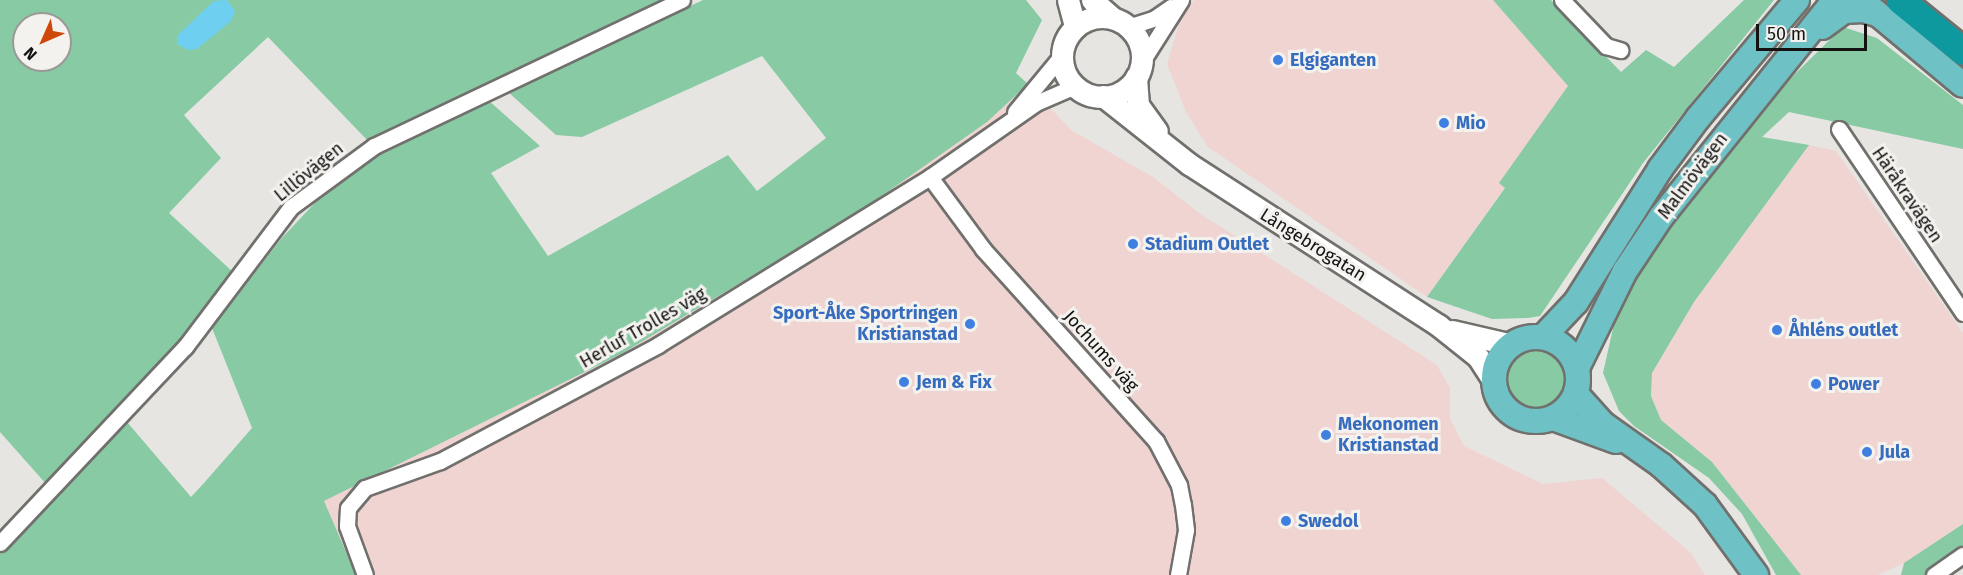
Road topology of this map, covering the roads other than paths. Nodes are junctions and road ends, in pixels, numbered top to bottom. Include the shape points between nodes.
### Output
1 (682, 0) edge
2 (1068, 0) edge
3 (1092, 0) edge
4 (1562, 0) edge
5 (1797, 0) edge
6 (1835, 0) edge
7 (1900, 0) edge
8 (1911, 0) edge
9 (1870, 7) edge
10 (1120, 22) junction
11 (1075, 27) junction
12 (1936, 29) junction
13 (1620, 50) dead end
14 (1963, 51) edge
15 (1062, 55) junction
16 (1139, 70) junction
17 (1765, 82) junction
18 (1963, 85) edge
19 (1075, 86) junction
20 (1103, 96) junction
21 (1008, 121) junction
22 (1839, 129) dead end
23 (1189, 164) junction
24 (930, 177) junction
25 (1963, 313) edge
26 (1438, 325) junction
27 (1543, 337) junction
28 (1512, 345) junction
29 (1577, 368) junction
30 (1494, 382) junction
31 (1576, 394) junction
32 (1553, 418) junction
33 (1638, 451) junction
34 (0, 543) edge
35 (1963, 555) edge
36 (365, 575) edge
37 (1178, 575) edge
38 (1756, 575) edge
39 (1934, 575) edge

1 - 34 street, Lillövägen via 374,146 291,207 184,348
2 - 11 main road
3 - 10 main road
4 - 13 street via 1606,46
5 - 27 main road, Malmövägen via 1698,118 1660,169 1576,302
6 - 17 main road, Malmövägen
7 - 12 highway
8 - 12 highway
9 - 17 main road via 1836,16
9 - 18 main road
10 - 11 main road via 1093,18
10 - 16 main road via 1139,43
10 - 16 street via 1155,18 1181,0
11 - 15 main road via 1066,39
12 - 14 highway
15 - 19 main road via 1064,70
15 - 21 street, Herluf Trolles väg
16 - 20 main road via 1122,91
16 - 23 main road, Långebrogatan via 1135,91 1143,114
17 - 29 main road, Malmövägen via 1642,245
19 - 20 main road
19 - 21 street, Herluf Trolles väg
20 - 23 main road, Långebrogatan
21 - 24 street, Herluf Trolles väg
22 - 25 street, Häråkravägen
23 - 26 main road, Långebrogatan
24 - 36 street, Herluf Trolles väg via 658,345 519,422 440,461 365,488 348,508 346,526
24 - 37 street, Jochums väg via 983,249 1160,449 1179,485 1183,505 1186,530
26 - 28 main road, Långebrogatan via 1486,342
26 - 30 main road, Långebrogatan via 1478,357
27 - 28 main road
27 - 29 main road via 1564,348
28 - 30 main road via 1498,361
29 - 31 main road
30 - 32 main road via 1500,401 1514,415 1533,421
31 - 32 main road
31 - 33 main road via 1602,424
32 - 33 main road
33 - 38 main road via 1661,465 1705,505
35 - 39 street

